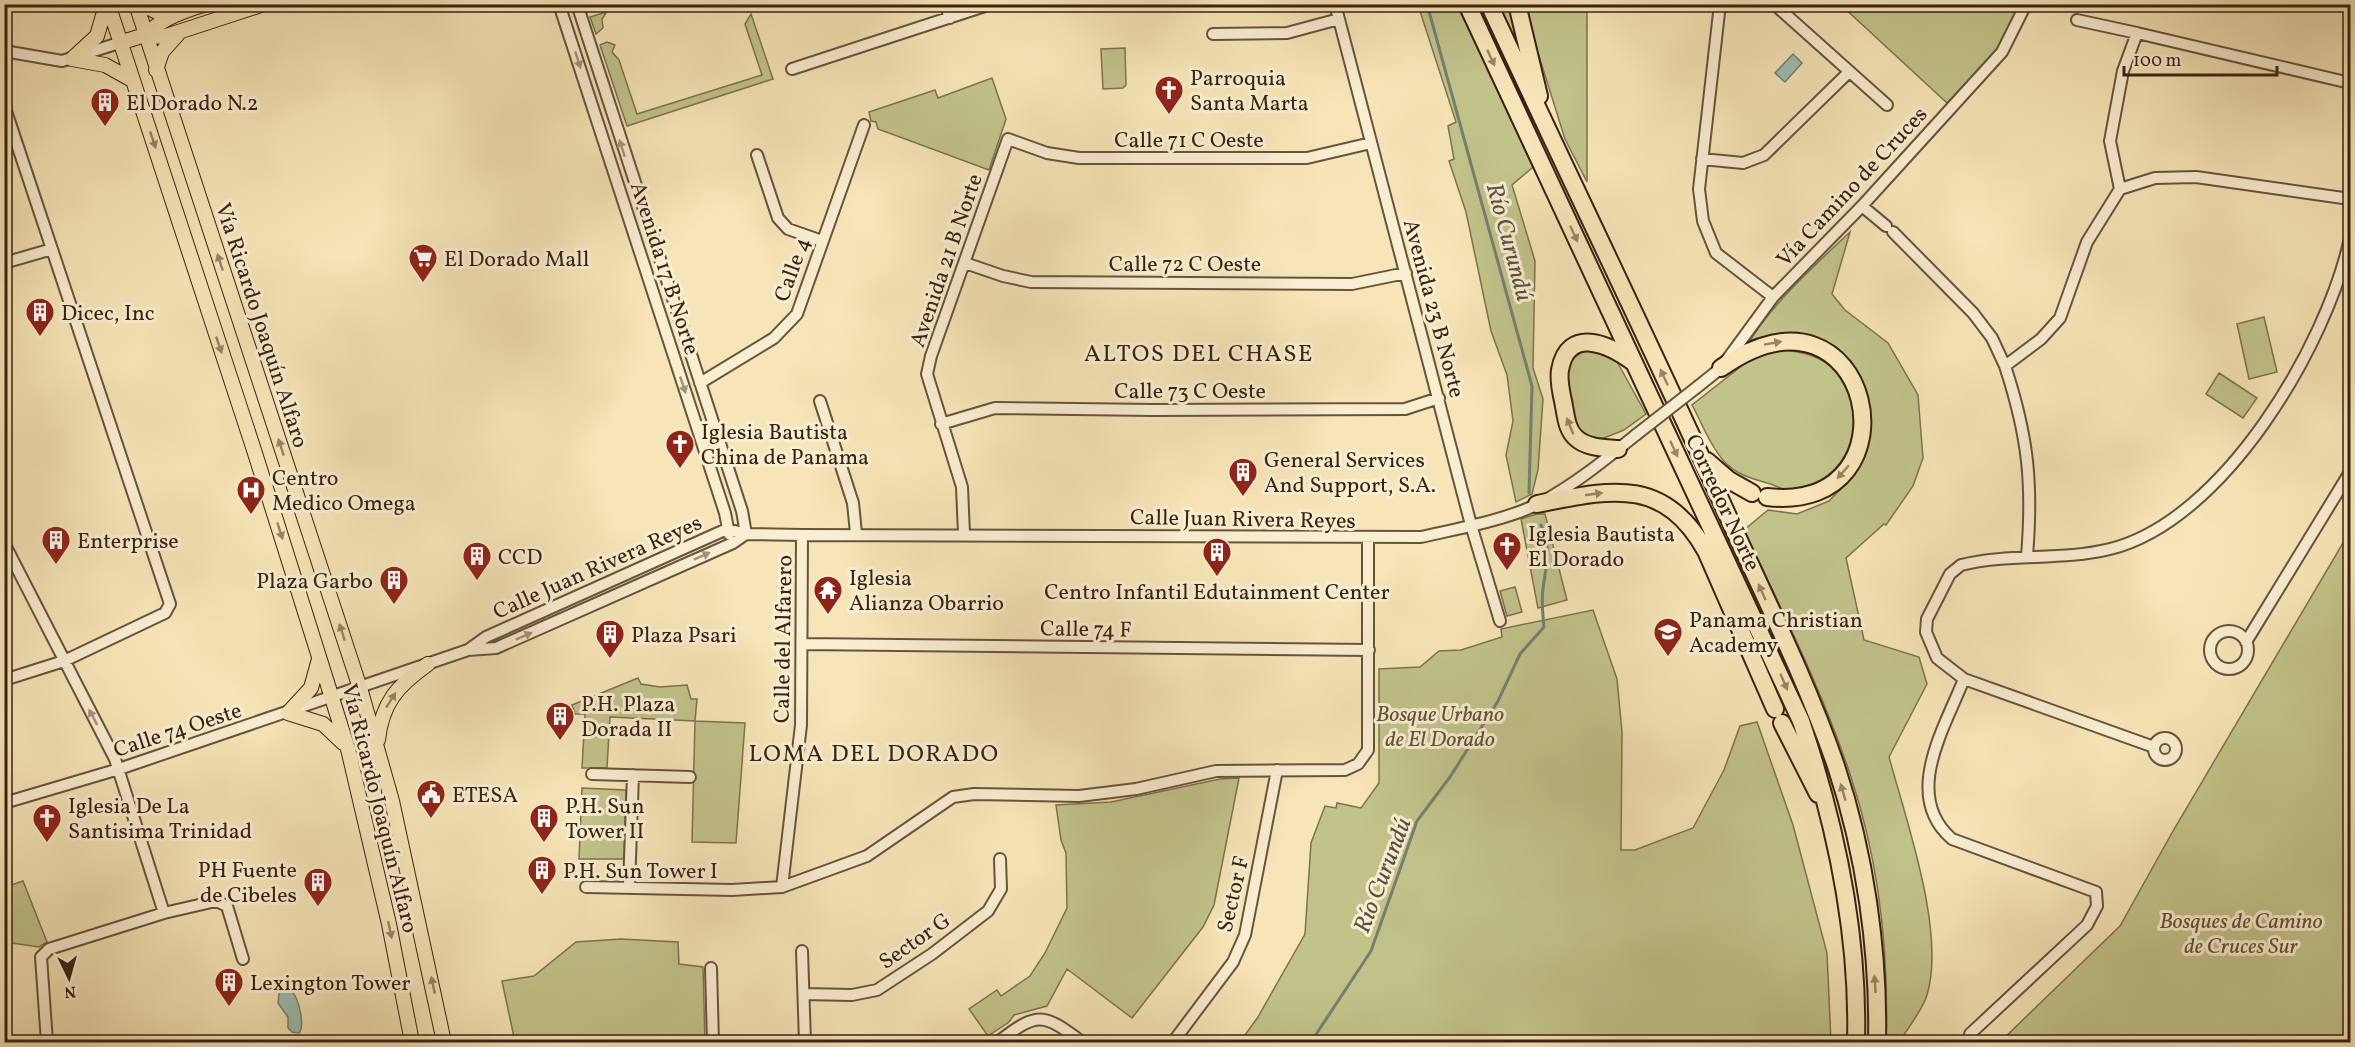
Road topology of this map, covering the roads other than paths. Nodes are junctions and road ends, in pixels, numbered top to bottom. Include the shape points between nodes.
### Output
1 (107, 4) edge
2 (136, 4) edge
3 (141, 4) edge
4 (206, 4) edge
5 (264, 4) edge
6 (559, 4) edge
7 (577, 4) edge
8 (945, 4) edge
9 (991, 4) edge
10 (1335, 4) edge
11 (1467, 4) edge
12 (1489, 4) edge
13 (1517, 4) edge
14 (1720, 4) edge
15 (1773, 4) edge
16 (2026, 4) edge
17 (174, 14) junction
18 (950, 18) junction
19 (1339, 19) junction
20 (2077, 20) dead end
21 (182, 30) junction
22 (2137, 33) junction
23 (1213, 34) dead end
24 (145, 35) junction
25 (119, 43) junction
26 (4, 51) edge
27 (72, 59) junction
28 (792, 69) dead end
29 (156, 70) junction
30 (1849, 72) junction
31 (132, 80) junction
32 (2350, 83) edge
33 (4, 105) edge
34 (1887, 105) dead end
35 (864, 124) dead end
36 (1549, 134) junction
37 (1008, 139) joint
38 (1371, 143) junction
39 (17, 145) junction
40 (4, 147) edge
41 (757, 155) dead end
42 (1702, 159) junction
43 (2120, 189) junction
44 (2350, 199) edge
45 (1862, 206) junction
46 (2350, 238) edge
47 (822, 241) junction
48 (52, 249) junction
49 (4, 263) edge
50 (965, 264) junction
51 (2348, 264) edge
52 (1406, 273) junction
53 (1773, 297) junction
54 (1634, 363) junction
55 (2005, 366) junction
56 (1721, 368) junction
57 (700, 383) junction
58 (1696, 388) joint
59 (1438, 398) junction
60 (820, 401) dead end
61 (941, 424) junction
62 (1618, 449) junction
63 (1701, 455) junction
64 (2350, 472) edge
65 (1537, 504) junction
66 (1471, 525) junction
67 (727, 530) junction
68 (856, 533) junction
69 (746, 534) junction
70 (964, 534) junction
71 (802, 535) junction
72 (1368, 539) junction
73 (4, 543) edge
74 (733, 543) junction
75 (2027, 556) junction
76 (1500, 621) dead end
77 (2246, 642) dead end
78 (803, 644) junction
79 (468, 650) junction
80 (1369, 650) junction
81 (320, 656) junction
82 (64, 662) junction
83 (428, 664) junction
84 (1964, 679) junction
85 (4, 680) edge
86 (360, 688) junction
87 (332, 698) junction
88 (288, 713) junction
89 (2154, 747) dead end
90 (377, 748) junction
91 (348, 749) junction
92 (119, 769) junction
93 (1277, 770) junction
94 (592, 774) dead end
95 (633, 775) junction
96 (690, 777) dead end
97 (4, 803) edge
98 (1830, 815) junction
99 (1000, 859) dead end
100 (586, 887) dead end
101 (629, 887) junction
102 (782, 887) junction
103 (164, 912) junction
104 (802, 951) dead end
105 (243, 959) dead end
106 (711, 968) dead end
107 (804, 994) junction
108 (1970, 1034) dead end
109 (46, 1042) edge
110 (412, 1042) edge
111 (444, 1042) edge
112 (713, 1042) edge
113 (805, 1042) edge
114 (998, 1042) edge
115 (1082, 1042) edge
116 (1173, 1042) edge
117 (1856, 1042) edge
118 (1877, 1042) edge

1 - 25 main road, Vía Ricardo Joaquín Alfaro
1 - 27 main road via 97,36
2 - 24 main road, Vía Ricardo Joaquín Alfaro
3 - 17 main road via 157,12
4 - 17 main road
5 - 21 main road
6 -> 67 street, Avenida 17 B Norte via 725,513
57 -> 7 street, Avenida 17 B Norte
8 - 18 street
9 - 18 street
10 - 19 street, Avenida 23 B Norte
11 -> 54 highway, Corredor Norte
12 - 36 highway, Corredor Norte
13 - 36 highway
14 - 42 street
15 - 30 street
16 - 45 street, Vía Camino de Cruces via 2002,52
17 - 24 main road
18 - 28 street
19 - 23 street via 1287,33
19 - 38 street, Avenida 23 B Norte
20 - 22 street
21 - 24 main road via 163,37
21 - 29 main road via 165,49
22 - 32 street
22 - 43 street via 2123,71 2110,141
24 - 25 main road
24 - 29 main road, Vía Ricardo Joaquín Alfaro
25 - 27 street
25 - 31 main road, Vía Ricardo Joaquín Alfaro
26 - 27 street via 50,61
27 - 31 main road via 105,65
86 -> 29 main road, Vía Ricardo Joaquín Alfaro
30 - 34 street
30 - 42 street via 1764,155 1743,163
31 -> 81 main road, Vía Ricardo Joaquín Alfaro
33 - 39 street
35 - 47 street, Calle 4
63 -> 36 highway, Corredor Norte
37 - 38 street, Calle 71 C Oeste via 1047,153 1079,158 1307,158
37 - 50 street, Avenida 21 B Norte
38 - 52 street, Avenida 23 B Norte
39 - 40 street
39 - 48 street
41 - 47 street via 778,218 788,229
42 - 53 street via 1699,189 1703,221 1716,253
43 - 44 street via 2155,178 2196,177
43 - 55 street via 2087,242 2060,318 2041,339
45 - 53 street, Vía Camino de Cruces
45 - 55 street via 1973,313 1992,338
46 - 51 street
47 - 57 street, Calle 4 via 797,314 774,338
48 - 49 street
48 - 82 street via 170,599 170,608 165,613
50 - 52 street, Calle 72 C Oeste via 1031,282 1352,284
50 - 61 street, Avenida 21 B Norte via 927,374
51 - 75 street via 2303,362 2266,420 2209,489 2175,517 2136,540 2083,554
52 - 59 street, Avenida 23 B Norte
53 - 56 street, Vía Camino de Cruces
62 -> 54 highway via 1590,445 1575,437 1568,424 1560,371 1568,352 1587,342 1608,345
54 -> 98 highway, Corredor Norte via 1801,721
55 - 75 street via 2027,452 2031,501
56 - 58 street, Vía Camino de Cruces
56 -> 63 highway via 1743,352 1762,345 1790,341 1809,344 1828,353 1854,382 1861,399 1863,432 1859,448 1839,478 1813,494 1788,498 1760,495 1729,480
57 - 69 street, Avenida 17 B Norte
58 - 62 street, Calle Juan Rivera Reyes, bridge
59 - 61 street, Calle 73 C Oeste via 1406,409 995,408
59 - 66 street, Avenida 23 B Norte
60 - 68 street via 853,503
61 - 70 street, Avenida 21 B Norte via 962,487
62 - 65 street, Calle Juan Rivera Reyes
118 -> 63 highway, Corredor Norte via 1866,896 1837,769 1808,693
64 - 77 street
65 - 66 street, Calle Juan Rivera Reyes
65 -> 98 highway via 1611,492 1650,498 1670,507 1694,529 1779,716
66 - 72 street, Calle Juan Rivera Reyes via 1421,537
66 - 76 street, Avenida 23 B Norte
67 - 69 street, Calle Juan Rivera Reyes
67 - 74 street, Avenida 17 B Norte
67 - 79 street, Calle Juan Rivera Reyes via 486,637
68 - 70 street, Calle Juan Rivera Reyes
68 - 71 street, Calle Juan Rivera Reyes
69 - 71 street, Calle Juan Rivera Reyes
69 - 74 street, Calle Juan Rivera Reyes
70 - 72 street, Calle Juan Rivera Reyes
71 - 78 street, Calle del Alfarero
72 - 80 street
73 - 82 street
79 -> 74 street, Calle Juan Rivera Reyes via 496,648
75 - 84 street via 1961,565 1950,574 1931,610 1926,632 1936,658
78 - 80 street, Calle 74 F
78 - 102 street, Calle del Alfarero via 801,725
79 - 83 street, Calle Juan Rivera Reyes
80 - 93 street via 1368,750 1358,764 1345,770
81 - 87 main road, Vía Ricardo Joaquín Alfaro
81 - 88 main road via 311,688
82 - 85 street
92 -> 82 street
83 - 86 street, Calle Juan Rivera Reyes
90 -> 83 main road via 380,719 388,702 399,687
84 - 89 street
84 - 108 street via 1929,769 1929,806 1939,828 1952,839 2096,892 2097,906 2087,925
86 - 87 street, Calle 74 Oeste
86 - 90 main road, Vía Ricardo Joaquín Alfaro
87 - 88 street, Calle 74 Oeste
87 - 91 main road, Vía Ricardo Joaquín Alfaro
88 - 91 main road via 322,724
88 - 92 street, Calle 74 Oeste
111 -> 90 main road, Vía Ricardo Joaquín Alfaro
91 -> 110 main road, Vía Ricardo Joaquín Alfaro
92 - 97 street, Calle 74 Oeste
92 - 103 street
93 - 102 street via 1216,771 1136,789 1079,796 953,797 867,856
93 - 116 street, Sector F via 1245,935 1233,962
94 - 95 street
95 - 96 street
95 - 101 street
98 - 117 highway, Corredor Norte via 1846,894
99 - 107 street, Sector G via 1001,889 988,911 932,954 877,990 852,995
100 - 101 street
101 - 102 street
103 - 105 street via 216,901 227,906
103 - 109 street via 49,949 41,957
104 - 107 street
106 - 112 street
107 - 113 street
114 - 115 street via 1031,1020 1052,1019

